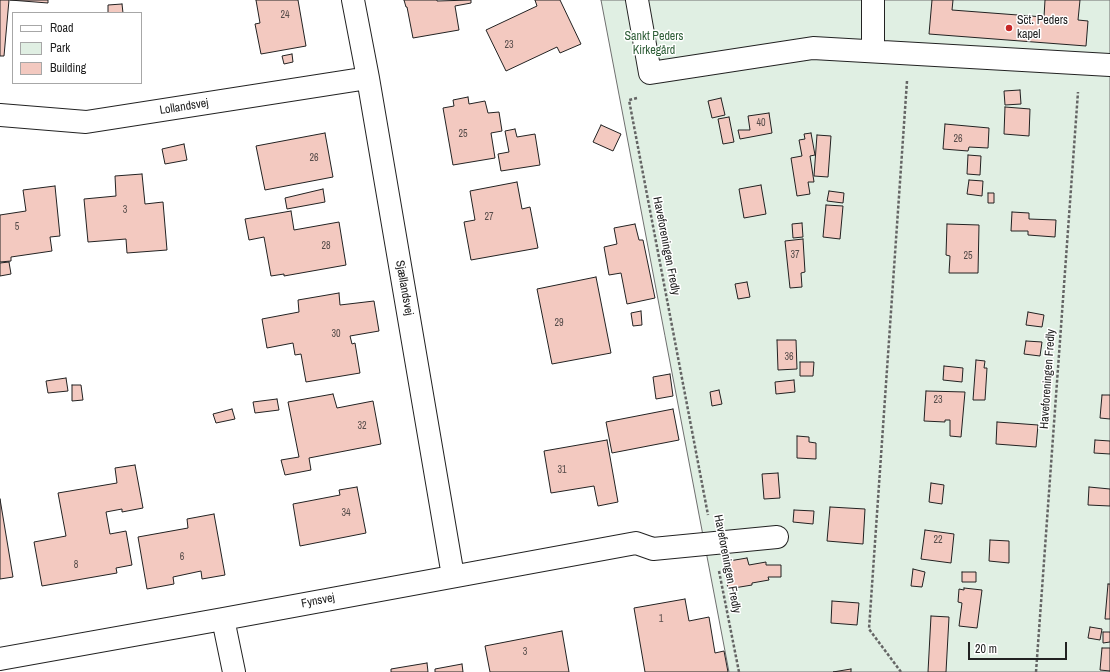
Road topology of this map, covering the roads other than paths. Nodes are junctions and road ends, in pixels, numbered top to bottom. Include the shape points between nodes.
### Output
1 (353, 0) edge
2 (636, 0) edge
3 (873, 0) edge
4 (873, 51) junction
5 (1110, 65) edge
6 (368, 78) junction
7 (0, 115) edge
8 (777, 537) dead end
9 (453, 576) junction
10 (223, 619) junction
11 (0, 659) edge
12 (234, 672) edge

1 - 6 street, Sjællandsvej
2 - 4 street via 650,73 813,48
3 - 4 street
4 - 5 street
6 - 7 street, Lollandsvej via 86,122
6 - 9 street, Sjællandsvej
8 - 9 street, Fynsvej via 652,549 636,543
9 - 10 street, Fynsvej
10 - 11 street, Fynsvej
10 - 12 street

